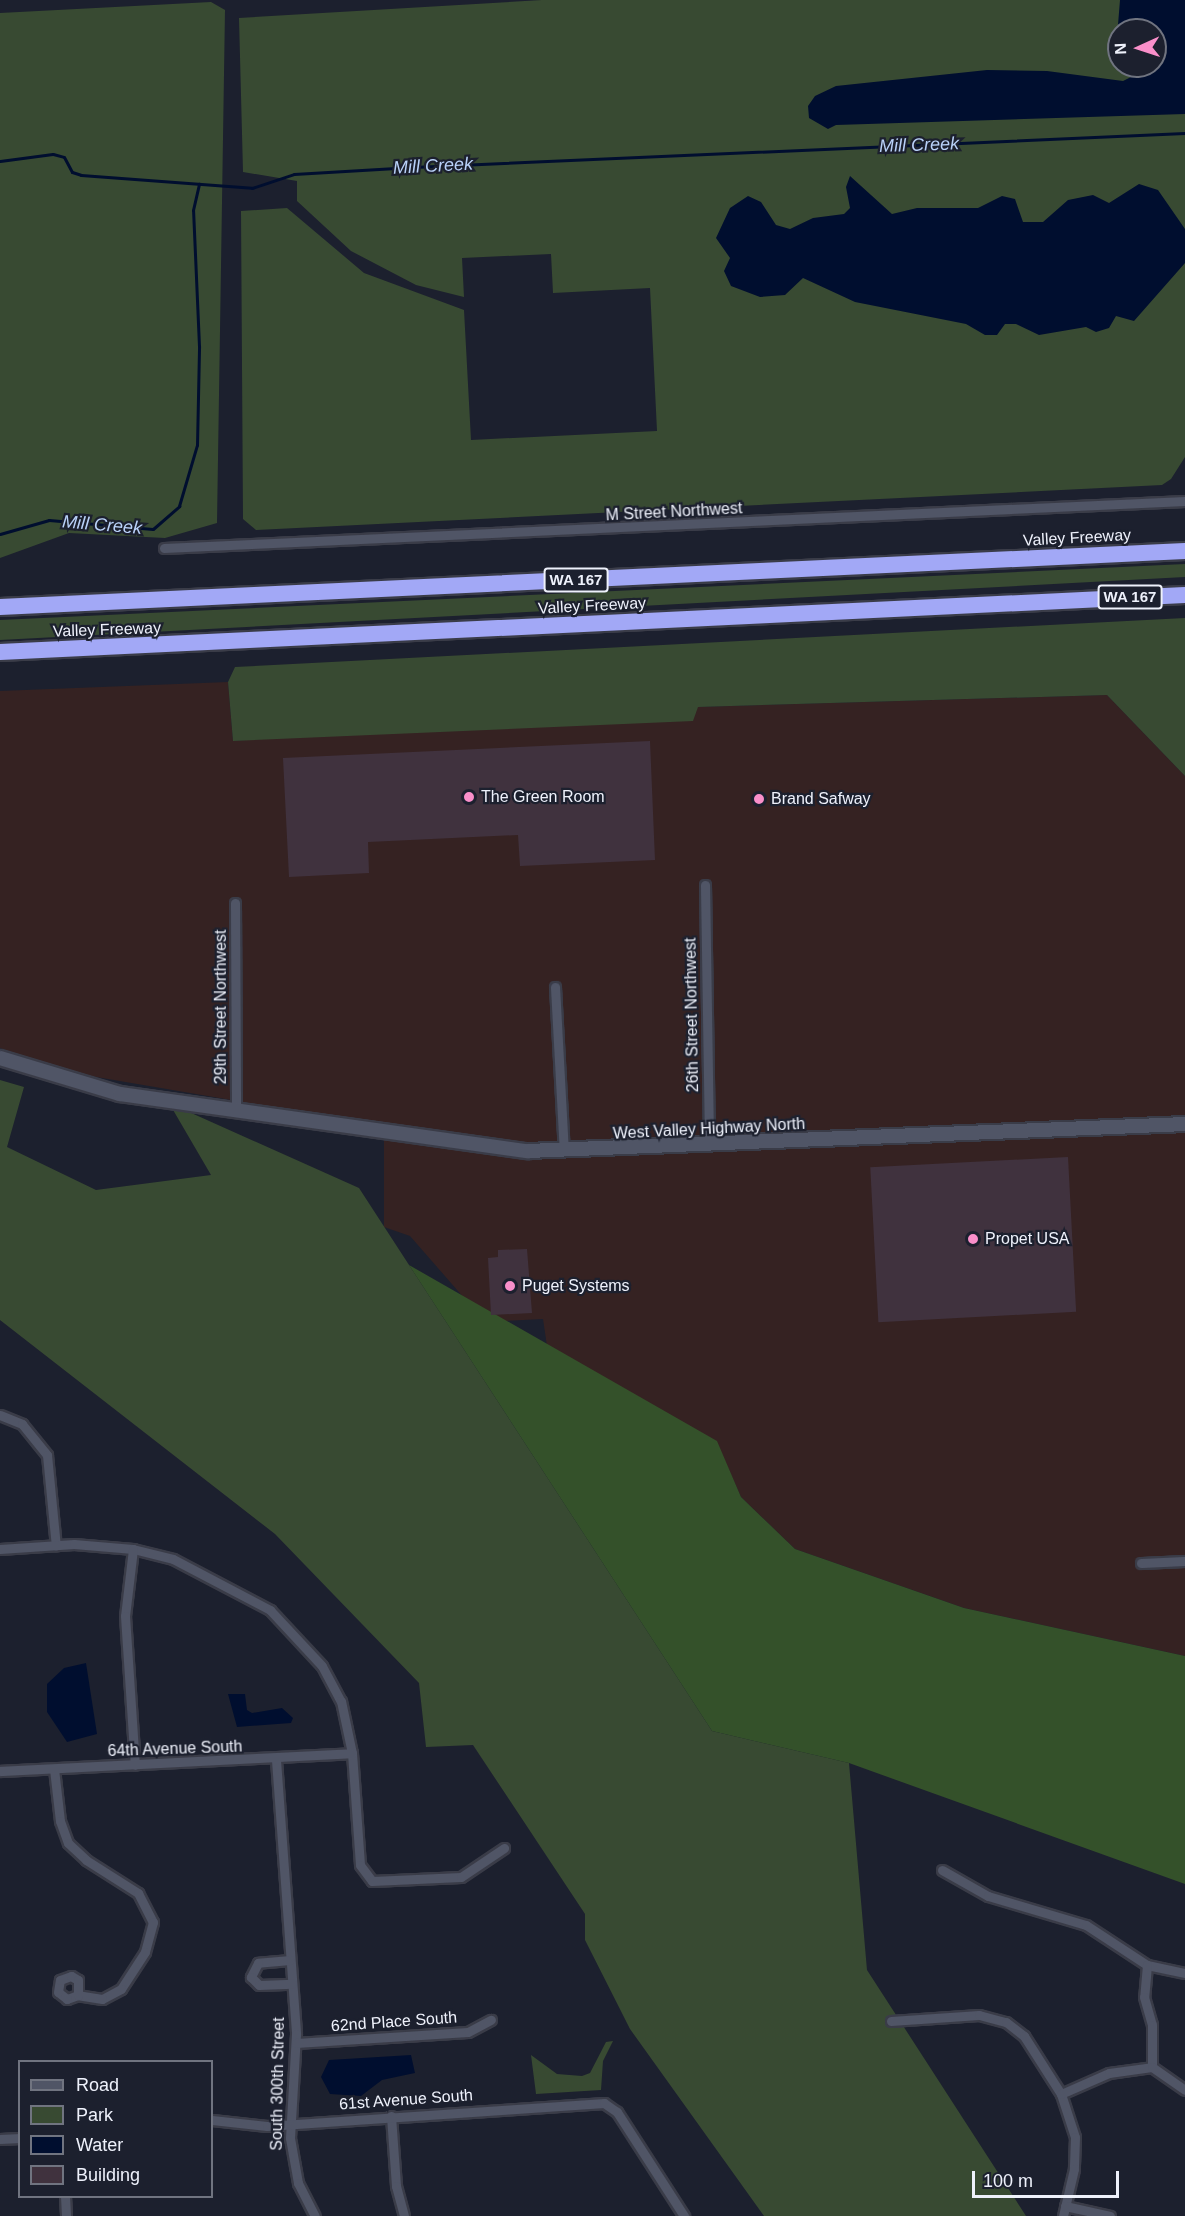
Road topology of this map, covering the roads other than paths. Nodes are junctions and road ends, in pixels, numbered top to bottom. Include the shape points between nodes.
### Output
1 (1185, 501) edge
2 (164, 548) dead end
3 (1185, 550) edge
4 (1185, 594) edge
5 (0, 607) edge
6 (0, 652) edge
7 (705, 885) dead end
8 (235, 903) dead end
9 (555, 987) dead end
10 (0, 1058) edge
11 (236, 1110) junction
12 (1185, 1124) edge
13 (709, 1145) junction
14 (564, 1151) junction
15 (0, 1415) edge
16 (56, 1546) junction
17 (0, 1549) edge
18 (133, 1550) junction
19 (1185, 1561) edge
20 (1141, 1563) dead end
21 (352, 1754) junction
22 (276, 1760) junction
23 (135, 1765) junction
24 (54, 1769) junction
25 (0, 1771) edge
26 (504, 1848) dead end
27 (942, 1870) dead end
28 (291, 1960) junction
29 (1147, 1965) junction
30 (1185, 1973) edge
31 (292, 1983) junction
32 (78, 1995) dead end
33 (491, 2020) dead end
34 (891, 2020) dead end
35 (296, 2043) junction
36 (1152, 2067) junction
37 (1185, 2090) edge
38 (1061, 2094) junction
39 (391, 2116) junction
40 (213, 2120) edge
41 (291, 2125) junction
42 (18, 2138) edge
43 (0, 2139) edge
44 (65, 2198) edge
45 (1064, 2211) edge
46 (66, 2216) edge
47 (315, 2216) edge
48 (404, 2216) edge
49 (684, 2216) edge
50 (1110, 2216) edge

1 - 2 street, M Street Northwest
3 - 5 highway, Valley Freeway / WA 167
4 - 6 highway, Valley Freeway / WA 167
7 - 13 street, 26th Street Northwest
8 - 11 street, 29th Street Northwest
9 - 14 street
10 - 11 main road, West Valley Highway North via 120,1094
11 - 14 main road, West Valley Highway North via 462,1145
12 - 13 main road, West Valley Highway North
13 - 14 main road, West Valley Highway North
15 - 16 street via 22,1424 46,1455
16 - 17 street
16 - 18 street
18 - 21 street via 173,1559 270,1610 301,1641 333,1686 341,1701
18 - 23 street via 125,1616
19 - 20 street
21 - 22 street, 64th Avenue South
21 - 26 street via 360,1865 372,1881 461,1877
22 - 23 street, 64th Avenue South
22 - 28 street, South 300th Street
23 - 24 street, 64th Avenue South
24 - 25 street, 64th Avenue South
24 - 32 street via 60,1821 68,1843 86,1860 138,1893 153,1922 147,1947 121,1989 102,1999
27 - 29 street via 988,1896 1086,1925
28 - 31 street, South 300th Street
28 - 31 street via 258,1963 251,1977 259,1985
29 - 30 street
29 - 36 street via 1144,1997 1152,2025
31 - 35 street, South 300th Street
33 - 35 street, 62nd Place South via 468,2032
34 - 38 street via 979,2015 1006,2022 1024,2036
35 - 41 street, South 300th Street
36 - 37 street
36 - 38 street via 1109,2073
38 - 45 street via 1075,2137
39 - 41 street, 61st Avenue South
39 - 48 street via 396,2186
39 - 49 street, 61st Avenue South via 603,2103 617,2112
40 - 41 street, 61st Avenue South
41 - 47 street, South 300th Street via 296,2175
42 - 43 street
44 - 46 street
45 - 50 street

